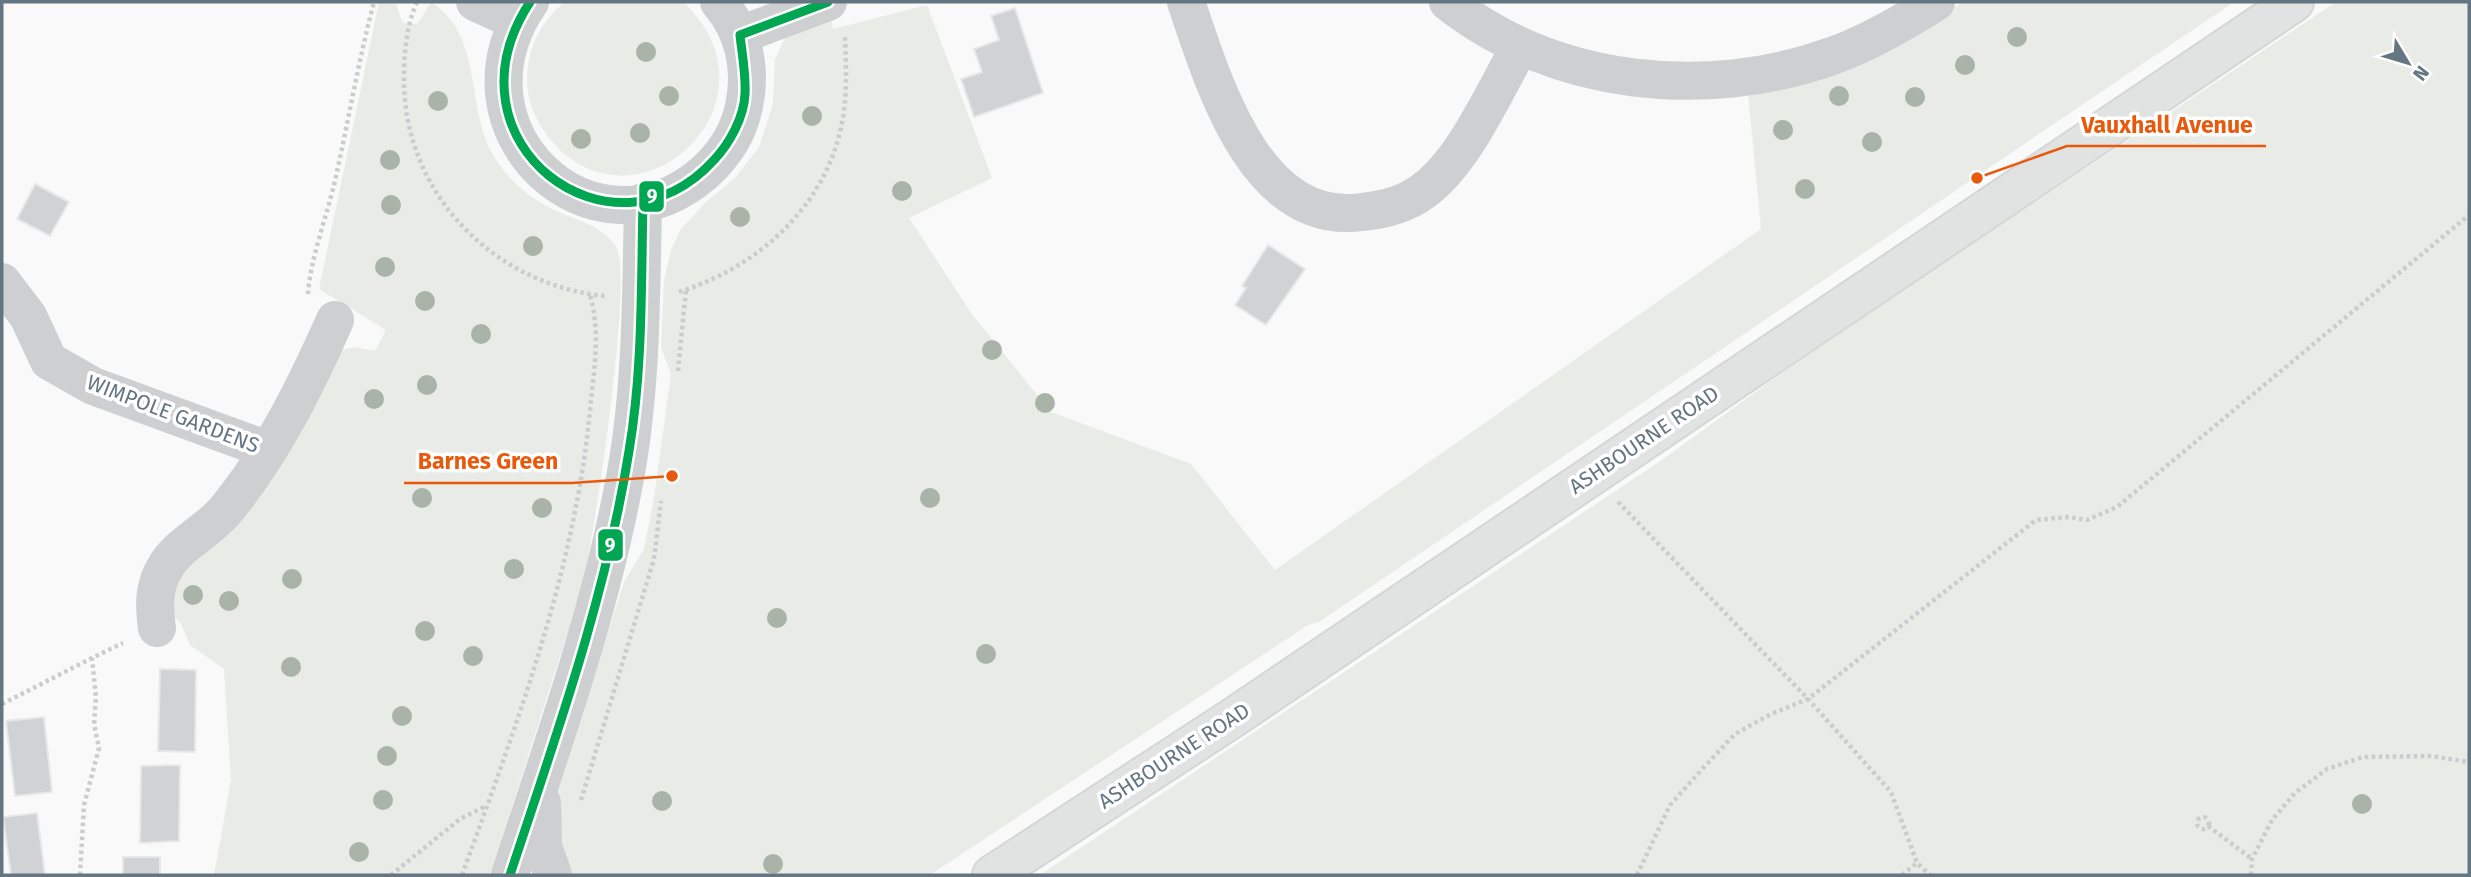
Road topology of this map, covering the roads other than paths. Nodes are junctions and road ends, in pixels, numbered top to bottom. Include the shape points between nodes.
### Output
1 (475, 2) edge
2 (719, 2) edge
3 (828, 2) edge
4 (1186, 2) edge
5 (1448, 2) edge
6 (1936, 2) edge
7 (2294, 2) edge
8 (523, 12) edge
9 (740, 35) junction
10 (1520, 47) junction
11 (643, 202) junction
12 (2, 282) edge
13 (335, 320) road end
14 (268, 450) junction
15 (157, 628) road end
16 (546, 766) junction
17 (510, 875) edge
18 (553, 875) edge
19 (992, 875) edge

1 - 8 street
2 - 9 street
3 - 9 street
4 - 10 street via 1217,93 1248,150 1294,198 1325,212 1380,210 1423,192 1454,159
5 - 10 street
6 - 10 street via 1833,56 1771,74 1738,78 1643,79 1567,64
7 - 19 highway, ASHBOURNE ROAD via 1231,719
8 - 11 street via 504,60 503,101 510,127 524,151 564,188 615,203
9 - 11 street via 748,90 731,142 694,182
11 - 16 street via 641,307 625,480 594,617
12 - 14 street, WIMPOLE GARDENS via 28,316 49,361 93,386
13 - 14 street via 305,387
14 - 15 street via 224,513 166,565 153,598
16 - 17 street
16 - 18 street via 543,846

